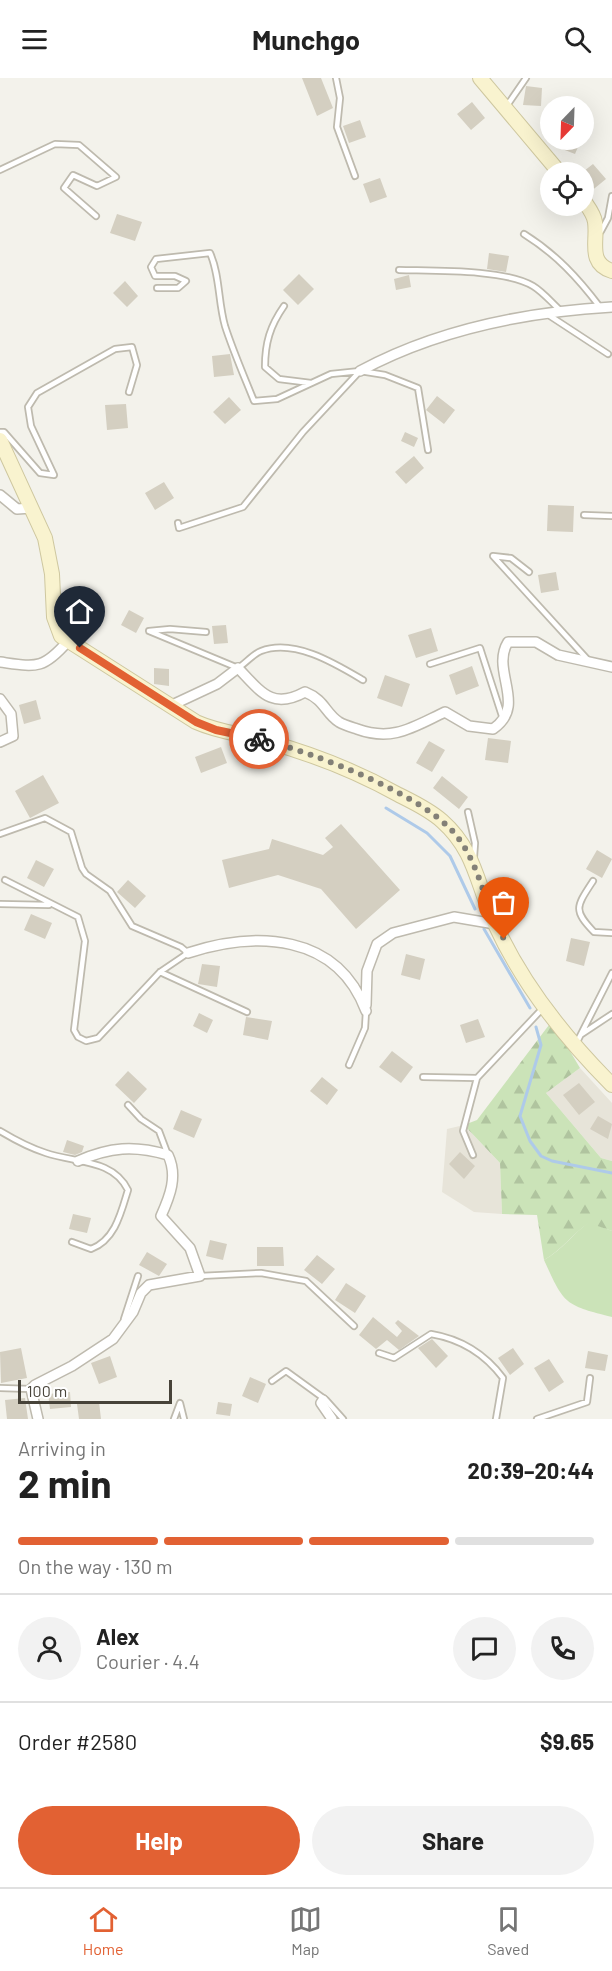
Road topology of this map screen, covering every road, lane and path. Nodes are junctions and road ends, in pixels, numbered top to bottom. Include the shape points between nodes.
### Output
1 (336, 78) edge
2 (480, 78) edge
3 (526, 78) edge
4 (505, 110) junction
5 (550, 162) edge
6 (0, 171) edge
7 (355, 176) dead end
8 (612, 196) edge
9 (96, 216) dead end
10 (593, 216) edge
11 (524, 234) dead end
12 (595, 241) junction
13 (399, 270) dead end
14 (612, 271) edge
15 (157, 288) dead end
16 (284, 306) dead end
17 (600, 307) junction
18 (612, 307) edge
19 (561, 310) junction
20 (545, 312) junction
21 (608, 354) dead end
22 (360, 371) junction
23 (311, 383) junction
24 (129, 392) dead end
25 (0, 432) edge
26 (0, 440) edge
27 (428, 450) dead end
28 (0, 495) edge
29 (32, 508) junction
30 (584, 515) dead end
31 (612, 516) edge
32 (178, 523) dead end
33 (529, 572) dead end
34 (206, 632) dead end
35 (68, 641) junction
36 (0, 662) edge
37 (589, 662) junction
38 (430, 664) dead end
39 (612, 667) edge
40 (238, 668) junction
41 (363, 680) dead end
42 (0, 699) edge
43 (170, 706) junction
44 (504, 722) junction
45 (0, 742) edge
46 (468, 812) dead end
47 (0, 834) edge
48 (474, 863) junction
49 (5, 880) dead end
50 (592, 881) dead end
51 (0, 904) edge
52 (52, 905) junction
53 (495, 924) junction
54 (612, 933) edge
55 (188, 953) junction
56 (160, 972) junction
57 (612, 973) edge
58 (546, 1005) junction
59 (366, 1011) junction
60 (247, 1012) dead end
61 (612, 1014) edge
62 (577, 1041) junction
63 (349, 1065) dead end
64 (423, 1077) dead end
65 (477, 1078) junction
66 (612, 1085) edge
67 (128, 1105) dead end
68 (0, 1131) edge
69 (168, 1155) junction
70 (473, 1155) dead end
71 (78, 1161) junction
72 (72, 1242) dead end
73 (138, 1276) dead end
74 (200, 1276) junction
75 (354, 1326) dead end
76 (123, 1327) junction
77 (379, 1353) dead end
78 (590, 1378) dead end
79 (272, 1381) dead end
80 (0, 1388) edge
81 (31, 1389) junction
82 (323, 1400) junction
83 (38, 1419) edge
84 (174, 1419) edge
85 (184, 1419) edge
86 (332, 1419) edge
87 (344, 1419) edge
88 (496, 1419) edge
89 (537, 1419) edge

1 - 7 lane via 340,98 337,127
2 - 4 street
3 - 4 lane
4 - 5 street
6 - 9 lane via 55,144 79,145 116,177 97,186 73,175 64,188
8 - 12 lane via 608,218
10 - 12 street
11 - 17 lane via 549,249
12 - 14 street via 594,254
13 - 19 lane via 517,279 533,286
15 - 23 lane via 178,288 186,281 175,276 155,276 151,267 156,259 210,252 225,327 255,401 277,399
16 - 23 lane via 265,344 265,367 279,379
17 - 18 street
17 - 19 street
19 - 20 street
20 - 21 lane
20 - 22 street via 474,326 397,351
22 - 23 lane via 331,374
22 - 27 lane via 386,375 418,388
22 - 32 lane via 303,432 243,507 197,524 179,528
24 - 25 lane via 137,365 132,347 115,349 37,393 28,407 30,426 54,476 40,473
26 - 29 street via 12,473
28 - 29 street via 18,508
29 - 35 street via 49,555 58,632
30 - 31 lane
33 - 37 lane via 511,558 493,556
34 - 40 lane via 149,631
35 - 36 street via 52,660 29,666
35 - 43 street
37 - 39 street
37 - 44 street via 558,655 536,642 508,642 502,652 508,691
38 - 44 lane via 480,648
40 - 41 lane via 258,652 286,648 336,664
40 - 43 street via 217,684
40 - 44 street via 274,700 288,701 304,692 315,696 338,722 379,735 399,734 445,712 469,726 493,729
42 - 45 street via 11,714 13,736
43 - 48 street via 208,727 332,761 368,778 440,819 458,837
46 - 48 lane via 475,843
47 - 55 lane via 45,818 71,832 86,874 110,891 132,926
48 - 53 street
49 - 52 lane
50 - 54 lane via 578,909 580,918 594,933
51 - 52 lane
52 - 56 lane via 78,917 85,941 74,1030 78,1037 86,1041 98,1038
53 - 58 street
53 - 59 street via 454,916 393,933 377,944 367,971
55 - 56 lane
55 - 59 street via 216,944 296,943 345,974 358,989
56 - 60 lane
57 - 62 lane
58 - 62 street
58 - 65 lane
59 - 63 lane via 365,1028
61 - 62 lane
62 - 66 street
64 - 65 lane
65 - 70 lane via 463,1131
67 - 69 lane via 159,1131
68 - 71 lane via 46,1153
69 - 71 street via 145,1148 104,1150
69 - 74 street via 173,1178 161,1216 190,1248
71 - 72 lane via 121,1175 128,1190 115,1228 103,1244 91,1249
73 - 76 lane
74 - 75 lane via 261,1273 306,1281
74 - 76 street via 149,1286 141,1293
76 - 81 street via 100,1349
77 - 88 lane via 394,1358 431,1334 452,1337 490,1360 503,1378
78 - 89 lane via 587,1401
79 - 82 lane via 286,1371
80 - 81 lane
81 - 83 street
82 - 86 street via 321,1403
82 - 87 lane
84 - 85 lane via 180,1403

